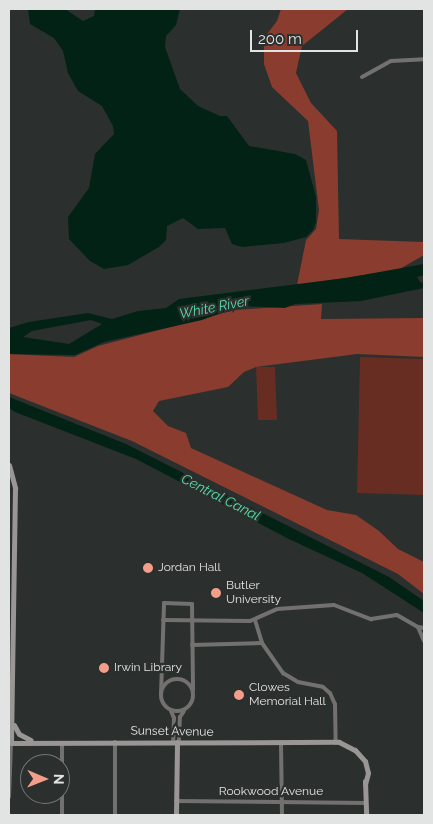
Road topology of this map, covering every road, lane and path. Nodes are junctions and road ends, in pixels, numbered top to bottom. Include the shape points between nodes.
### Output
1 (424, 59) edge
2 (362, 76) dead end
3 (9, 465) edge
4 (11, 529) edge
5 (11, 579) edge
6 (163, 620) junction
7 (255, 620) junction
8 (192, 621) junction
9 (418, 627) junction
10 (424, 628) edge
11 (11, 631) edge
12 (424, 641) edge
13 (262, 643) junction
14 (192, 645) junction
15 (192, 690) junction
16 (161, 694) junction
17 (169, 709) junction
18 (186, 709) junction
19 (13, 719) junction
20 (34, 741) junction
21 (62, 741) junction
22 (115, 742) junction
23 (176, 742) junction
24 (336, 743) junction
25 (10, 744) edge
26 (281, 744) junction
27 (9, 797) edge
28 (176, 801) junction
29 (282, 802) junction
30 (366, 803) junction
31 (62, 815) edge
32 (115, 815) edge
33 (176, 815) edge
34 (282, 815) edge
35 (366, 815) edge

1 - 2 street via 391,61
3 - 4 street via 15,481
4 - 5 street
5 - 11 street
6 - 8 street
6 - 8 street via 164,603 190,603
6 - 16 street
7 - 8 street
7 - 9 street via 265,612 281,608 334,605 371,619 396,615
7 - 13 street
8 - 14 street
9 - 10 street
9 - 12 street
11 - 19 street
13 - 14 street
13 - 24 street via 286,676 330,693 335,704
14 - 15 street
15 - 16 street via 177,678 167,682
15 - 18 street via 193,700
16 - 17 street
17 - 18 street
17 - 23 street via 174,718
18 - 23 street via 180,717
19 - 20 street via 19,734
19 - 25 street
20 - 21 street, Sunset Avenue
20 - 25 street, Sunset Avenue
21 - 22 street, Sunset Avenue
21 - 31 street
22 - 23 street, Sunset Avenue
22 - 32 street
23 - 26 street, Sunset Avenue
23 - 28 street
24 - 26 street, Sunset Avenue
24 - 30 street via 353,751 366,769
25 - 27 street
26 - 29 street
28 - 29 street, Rookwood Avenue
28 - 33 street
29 - 30 street, Rookwood Avenue
29 - 34 street
30 - 35 street

